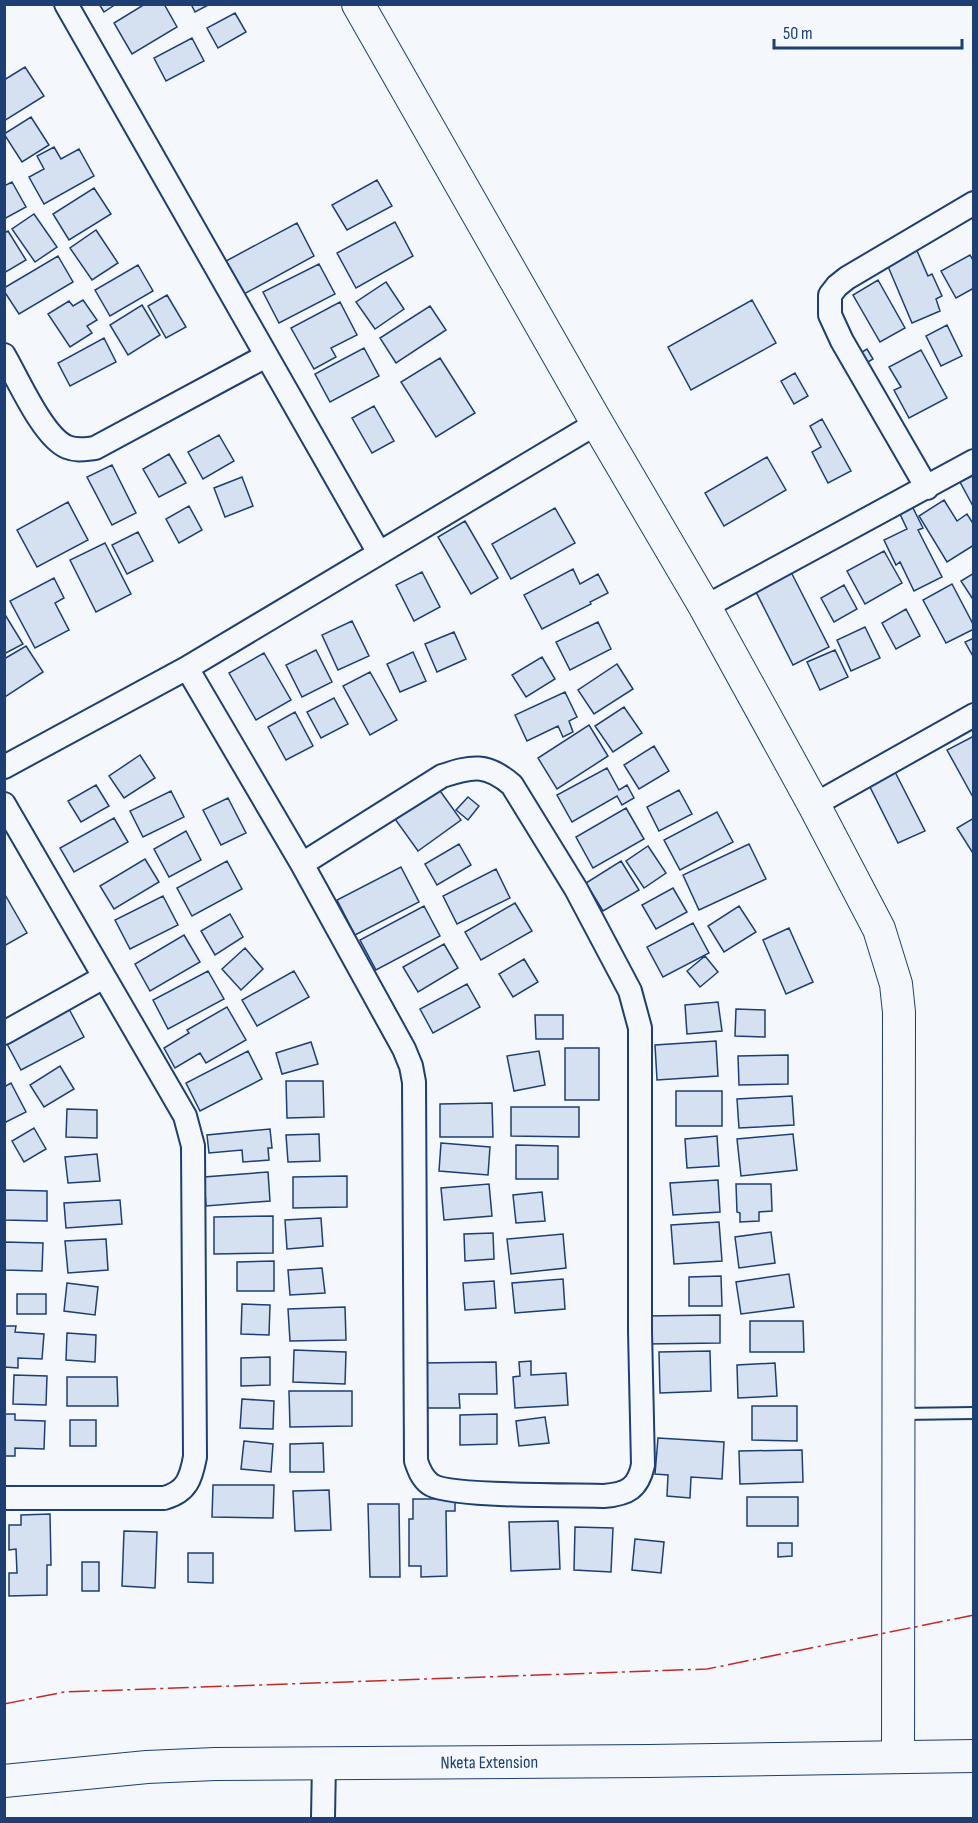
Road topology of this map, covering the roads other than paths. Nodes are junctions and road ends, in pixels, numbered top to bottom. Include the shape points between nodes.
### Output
1 (66, 4) edge
2 (358, 4) edge
3 (974, 203) edge
4 (4, 355) edge
5 (266, 356) junction
6 (597, 423) junction
7 (974, 461) edge
8 (927, 488) junction
9 (379, 553) junction
10 (705, 607) junction
11 (187, 668) junction
12 (974, 715) edge
13 (4, 767) edge
14 (4, 804) edge
15 (814, 805) junction
16 (302, 864) junction
17 (104, 977) junction
18 (4, 1033) edge
19 (974, 1413) edge
20 (898, 1414) junction
21 (4, 1498) edge
22 (898, 1757) junction
23 (970, 1759) edge
24 (324, 1763) junction
25 (4, 1782) edge
26 (323, 1818) edge

1 - 5 street
2 - 6 street
3 - 8 street via 847,278 830,295 830,315 842,341
4 - 5 street via 43,425 65,446 79,450 95,448
5 - 9 street
6 - 9 street
6 - 10 street
7 - 8 street
8 - 10 street
9 - 11 street
10 - 15 street
11 - 13 street
11 - 16 street
12 - 15 street
14 - 17 street
15 - 20 street via 879,929 896,984
16 - 16 street via 411,1066 416,1461 421,1474 431,1485 458,1492 621,1494 640,1479 643,1465 640,1028 630,991 576,889 512,785 500,774 482,767 442,776
17 - 18 street
17 - 21 street via 190,1130 195,1457 189,1482 173,1496 164,1498
19 - 20 lane
20 - 22 street
22 - 23 street, Nketa Extension
22 - 24 street, Nketa Extension
24 - 25 street, Nketa Extension via 147,1767
24 - 26 street

